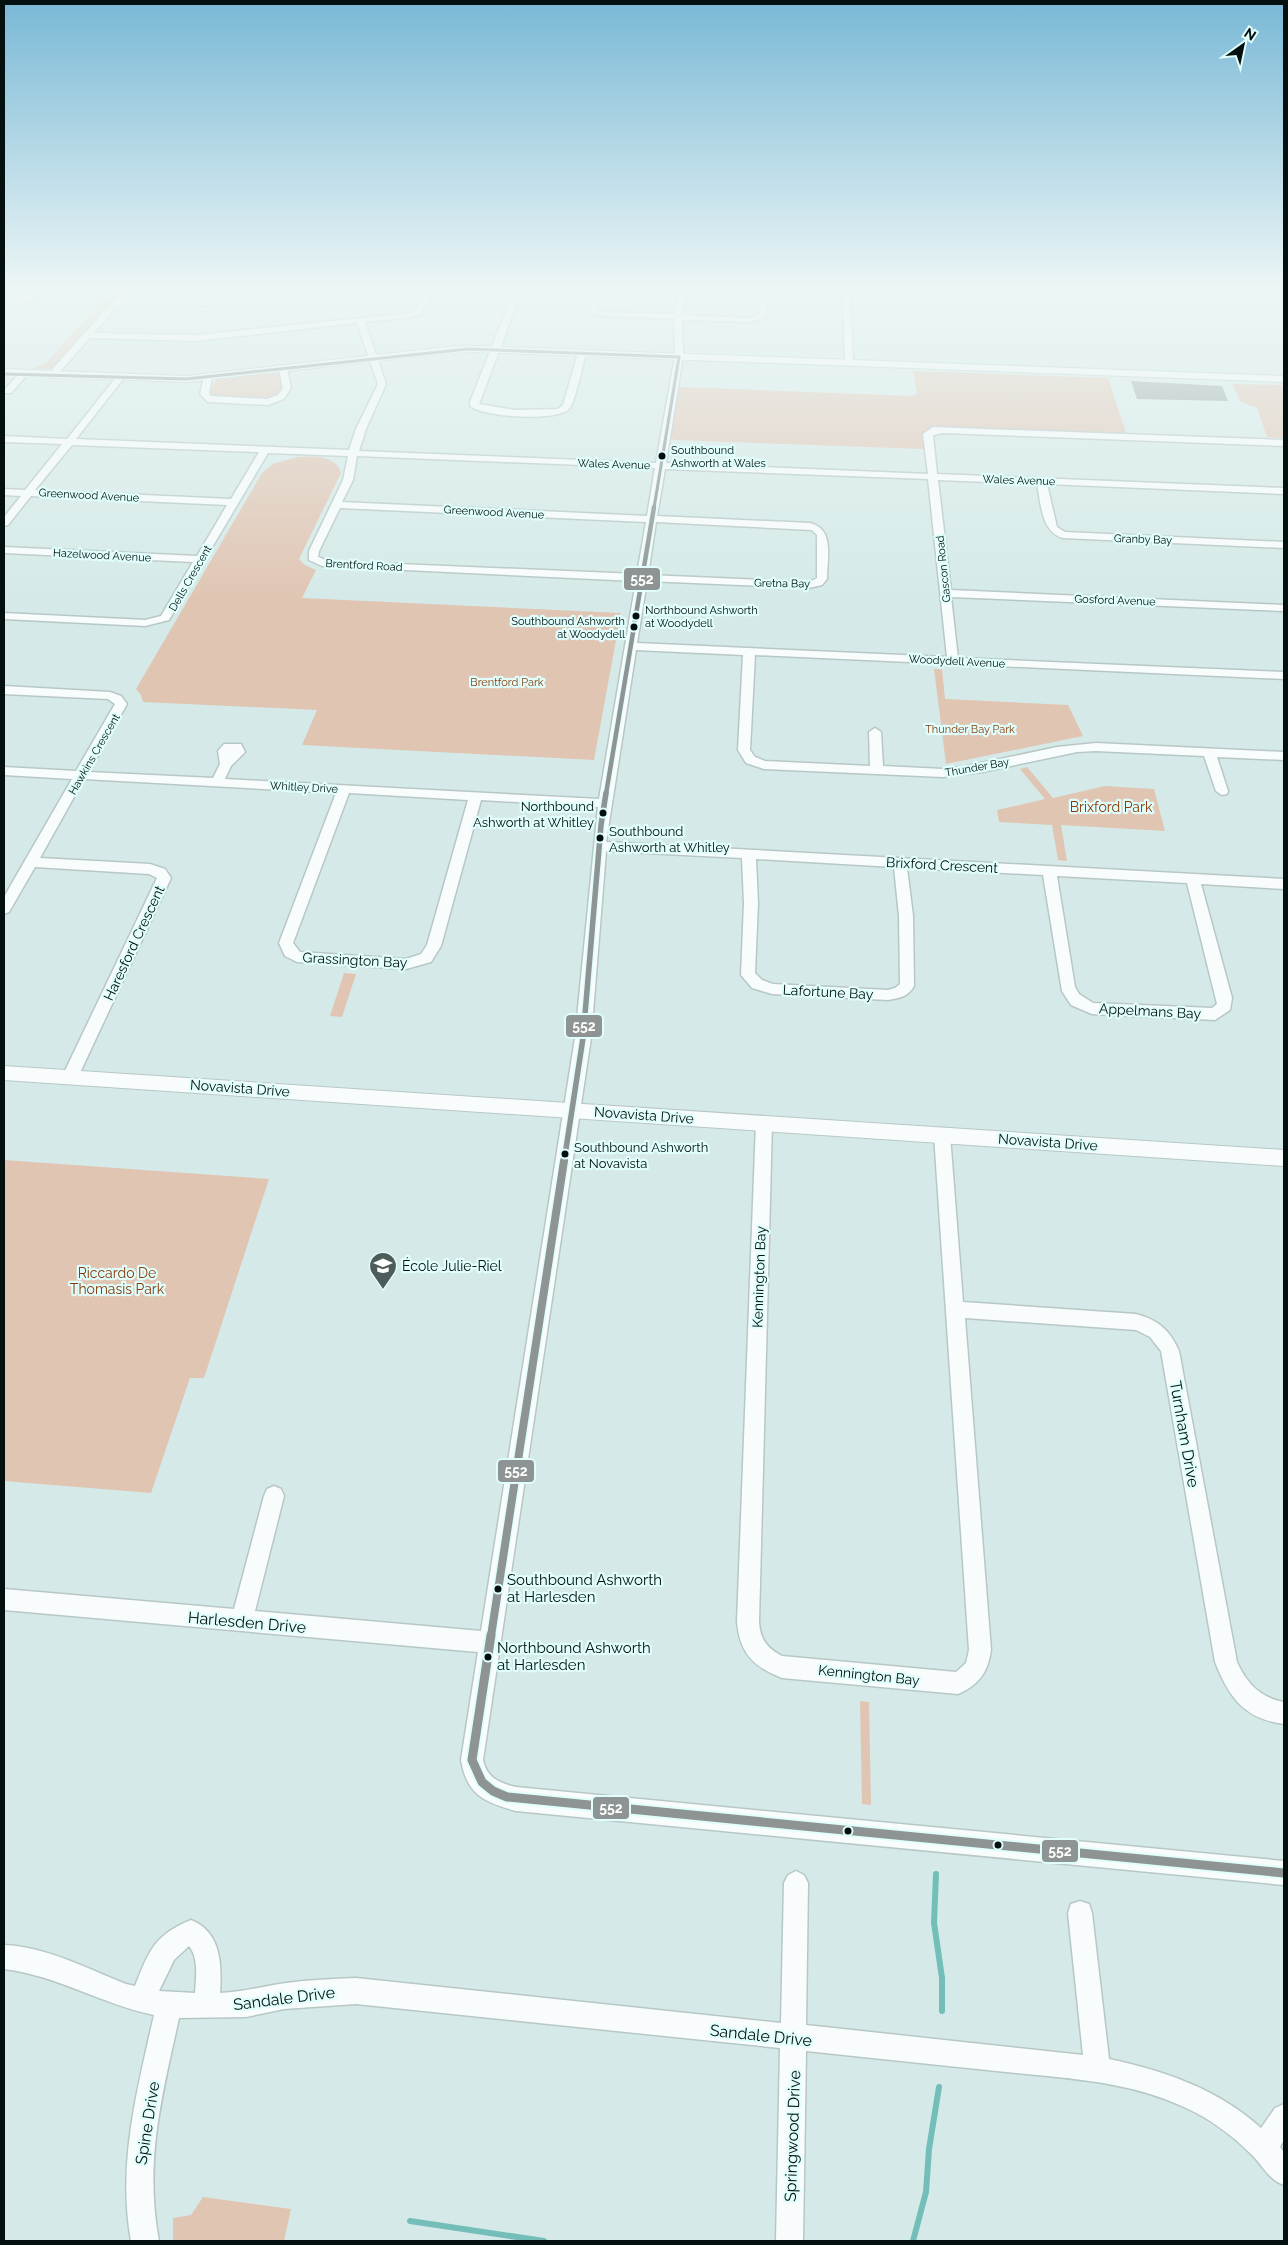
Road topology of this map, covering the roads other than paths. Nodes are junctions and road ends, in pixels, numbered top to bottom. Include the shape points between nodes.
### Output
1 (111, 390) edge
2 (205, 390) edge
3 (286, 390) edge
4 (379, 390) edge
5 (479, 390) edge
6 (572, 390) edge
7 (673, 390) edge
8 (4, 439) edge
9 (69, 442) junction
10 (1284, 443) edge
11 (265, 450) junction
12 (353, 453) junction
13 (660, 466) junction
14 (933, 477) junction
15 (1041, 480) junction
16 (1284, 491) edge
17 (4, 492) edge
18 (28, 493) junction
19 (235, 502) junction
20 (336, 505) junction
21 (652, 519) junction
22 (4, 523) edge
23 (1284, 545) edge
24 (4, 550) edge
25 (201, 559) junction
26 (642, 578) junction
27 (946, 593) junction
28 (1284, 608) edge
29 (4, 616) edge
30 (630, 646) junction
31 (748, 651) junction
32 (953, 661) junction
33 (1284, 676) edge
34 (4, 690) edge
35 (875, 732) dead end
36 (1210, 752) junction
37 (1284, 756) edge
38 (226, 764) dead end
39 (4, 770) edge
40 (877, 771) junction
41 (82, 775) junction
42 (217, 782) junction
43 (344, 789) junction
44 (1222, 791) dead end
45 (476, 796) junction
46 (605, 803) junction
47 (600, 846) junction
48 (749, 854) junction
49 (32, 862) junction
50 (900, 863) junction
51 (1049, 871) junction
52 (1193, 879) junction
53 (1284, 884) edge
54 (4, 909) edge
55 (4, 1073) edge
56 (70, 1078) junction
57 (572, 1110) junction
58 (764, 1123) junction
59 (942, 1135) junction
60 (1284, 1158) edge
61 (954, 1309) junction
62 (274, 1496) dead end
63 (4, 1600) edge
64 (242, 1621) junction
65 (490, 1642) junction
66 (1284, 1712) edge
67 (478, 1780) joint
68 (1284, 1873) edge
69 (796, 1884) dead end
70 (1080, 1912) dead end
71 (4, 1957) edge
72 (142, 2001) junction
73 (170, 2005) junction
74 (207, 2006) junction
75 (794, 2038) junction
76 (1097, 2070) junction
77 (1284, 2117) edge
78 (1264, 2148) junction
79 (1284, 2172) edge
80 (789, 2239) dead end
81 (145, 2241) edge

1 - 9 street
2 - 3 street via 208,399 268,402 281,397
4 - 12 street, Brentford Road
5 - 6 street via 474,402 477,408 550,413 567,406
7 - 13 street
8 - 9 street, Wales Avenue
9 - 11 street, Wales Avenue
9 - 18 street
10 - 14 street, Gascon Road via 938,430 927,436
11 - 12 street, Wales Avenue
11 - 19 street, Dells Crescent
12 - 13 street, Wales Avenue
12 - 20 street, Brentford Road via 350,474
13 - 14 street, Wales Avenue
13 - 21 street
14 - 15 street, Wales Avenue
14 - 27 street, Gascon Road
15 - 16 street, Wales Avenue
15 - 23 street, Granby Bay via 1052,526 1062,535
17 - 18 street, Greenwood Avenue
18 - 19 street, Greenwood Avenue
18 - 22 street
19 - 25 street, Dells Crescent
20 - 21 street, Greenwood Avenue
20 - 26 street, Brentford Road via 313,556 322,563
21 - 26 street
21 - 26 street, Gretna Bay via 816,528 822,535 822,579 809,585
24 - 25 street, Hazelwood Avenue
25 - 29 street, Dells Crescent via 170,614 157,621
26 - 30 street
27 - 28 street, Gosford Avenue
27 - 32 street, Gascon Road
30 - 31 street, Woodydell Avenue
30 - 46 street
31 - 32 street, Woodydell Avenue
31 - 40 street, Thunder Bay via 744,745 750,760 764,765
32 - 33 street, Woodydell Avenue
34 - 41 street, Hawkins Crescent via 110,696 120,700 122,707
35 - 40 street
36 - 37 street, Thunder Bay
36 - 40 street, Thunder Bay via 1084,747 952,773
36 - 44 street
38 - 42 street
39 - 41 street, Whitley Drive
41 - 42 street, Whitley Drive
41 - 49 street, Hawkins Crescent
42 - 43 street, Whitley Drive
43 - 45 street, Whitley Drive
43 - 45 street, Grassington Bay via 286,943 297,957 406,964 426,958 434,946
45 - 46 street, Whitley Drive
46 - 47 street
47 - 48 street, Brixford Crescent
47 - 57 street via 584,1034
48 - 50 street, Brixford Crescent
48 - 50 street, Lafortune Bay via 748,975 762,987 782,990 888,995 899,993 908,986 906,916
49 - 54 street, Hawkins Crescent
49 - 56 street, Haresford Crescent via 150,869 160,872 164,878
50 - 51 street, Brixford Crescent
51 - 52 street, Brixford Crescent
51 - 52 street, Appelmans Bay via 1068,987 1073,998 1092,1008 1215,1014 1225,1006 1225,998
52 - 53 street, Brixford Crescent
55 - 56 street, Novavista Drive
56 - 57 street, Novavista Drive
57 - 58 street, Novavista Drive
57 - 65 street
58 - 59 street, Novavista Drive
58 - 61 street, Kennington Bay via 748,1630 754,1647 773,1664 948,1683 967,1679 977,1667 980,1650
59 - 60 street, Novavista Drive
59 - 61 street, Kennington Bay
61 - 66 street, Turnham Drive via 1136,1322 1146,1324 1164,1338 1170,1351 1226,1662 1231,1676 1249,1699 1265,1709
62 - 64 street
63 - 64 street, Harlesden Drive
64 - 65 street, Harlesden Drive
65 - 67 street via 472,1760
67 - 68 street via 496,1794 516,1799
69 - 75 street, Springwood Drive
70 - 76 street
71 - 72 street, Sandale Drive via 54,1967
72 - 73 street, Sandale Drive
72 - 74 street via 171,1941 191,1932 197,1935 207,1954
73 - 74 street, Sandale Drive
73 - 81 street, Spine Drive via 143,2132 138,2189 139,2218
74 - 75 street, Sandale Drive via 246,2004 320,1992 356,1991
75 - 76 street, Sandale Drive
75 - 80 street, Springwood Drive
76 - 78 street, Sandale Drive via 1152,2081 1193,2096 1230,2118
77 - 78 street
78 - 79 street, Sandale Drive

